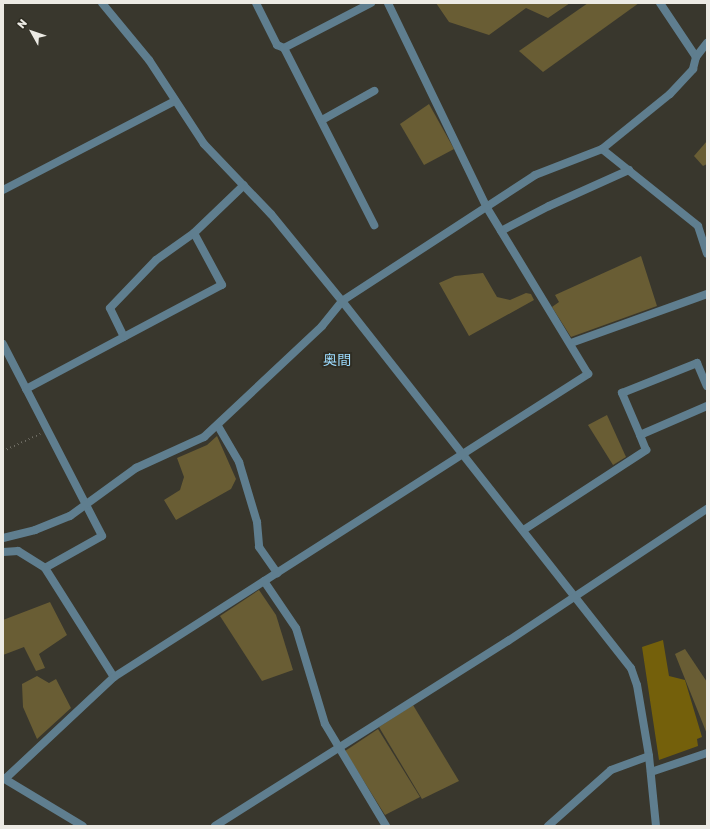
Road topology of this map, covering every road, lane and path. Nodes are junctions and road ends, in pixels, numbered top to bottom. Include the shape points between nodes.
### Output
1 (102, 3) edge
2 (256, 3) edge
3 (371, 3) edge
4 (388, 3) edge
5 (660, 3) edge
6 (707, 42) edge
7 (284, 48) junction
8 (696, 57) junction
9 (374, 91) dead end
10 (174, 101) junction
11 (322, 120) junction
12 (602, 148) junction
13 (629, 170) junction
14 (244, 185) junction
15 (3, 190) edge
16 (487, 208) junction
17 (374, 225) dead end
18 (501, 231) junction
19 (194, 233) junction
20 (707, 254) edge
21 (707, 294) edge
22 (342, 301) junction
23 (124, 337) junction
24 (571, 343) junction
25 (3, 344) edge
26 (707, 386) edge
27 (26, 388) junction
28 (707, 406) edge
29 (218, 426) junction
30 (47, 431) junction
31 (640, 435) junction
32 (3, 451) edge
33 (465, 453) junction
34 (86, 504) junction
35 (707, 509) edge
36 (525, 529) junction
37 (3, 538) edge
38 (3, 552) edge
39 (45, 568) junction
40 (277, 573) junction
41 (264, 582) junction
42 (574, 595) junction
43 (114, 677) junction
44 (338, 748) junction
45 (707, 752) edge
46 (649, 756) junction
47 (651, 772) junction
48 (5, 778) edge
49 (84, 826) edge
50 (215, 826) edge
51 (386, 826) edge
52 (548, 826) edge
53 (656, 826) edge

1 - 10 street via 149,60
2 - 7 street via 277,45
3 - 7 street
4 - 16 street
5 - 8 street
6 - 8 street
7 - 11 street
8 - 12 street via 693,68 670,94
9 - 11 street
10 - 14 street via 204,144
10 - 15 street
11 - 17 street
12 - 13 street
12 - 16 street via 535,175
13 - 18 street
13 - 20 street via 698,226
14 - 19 street
14 - 22 street
16 - 18 street
16 - 22 street
18 - 24 street
19 - 23 street via 156,260 110,308
19 - 23 street via 222,285
21 - 24 street
22 - 29 street via 322,326
22 - 33 street
23 - 27 street
24 - 33 street via 588,374
25 - 27 street
26 - 31 street via 697,363 622,393
27 - 30 street
28 - 31 street
29 - 34 street via 204,437 136,468
29 - 40 street via 239,462 257,522 259,547
30 - 32 path
30 - 34 street
31 - 36 street via 646,450
33 - 36 street
33 - 40 street
34 - 37 street via 63,519
34 - 39 street via 102,536
35 - 42 street
36 - 42 street
38 - 39 street via 18,551
39 - 43 street
40 - 41 street
41 - 43 street
41 - 44 street via 296,628 325,724
42 - 44 street
42 - 46 street via 634,674
43 - 48 street
44 - 50 street
44 - 51 street
45 - 47 street
46 - 47 street
46 - 52 street via 611,770
47 - 53 street
48 - 49 street

